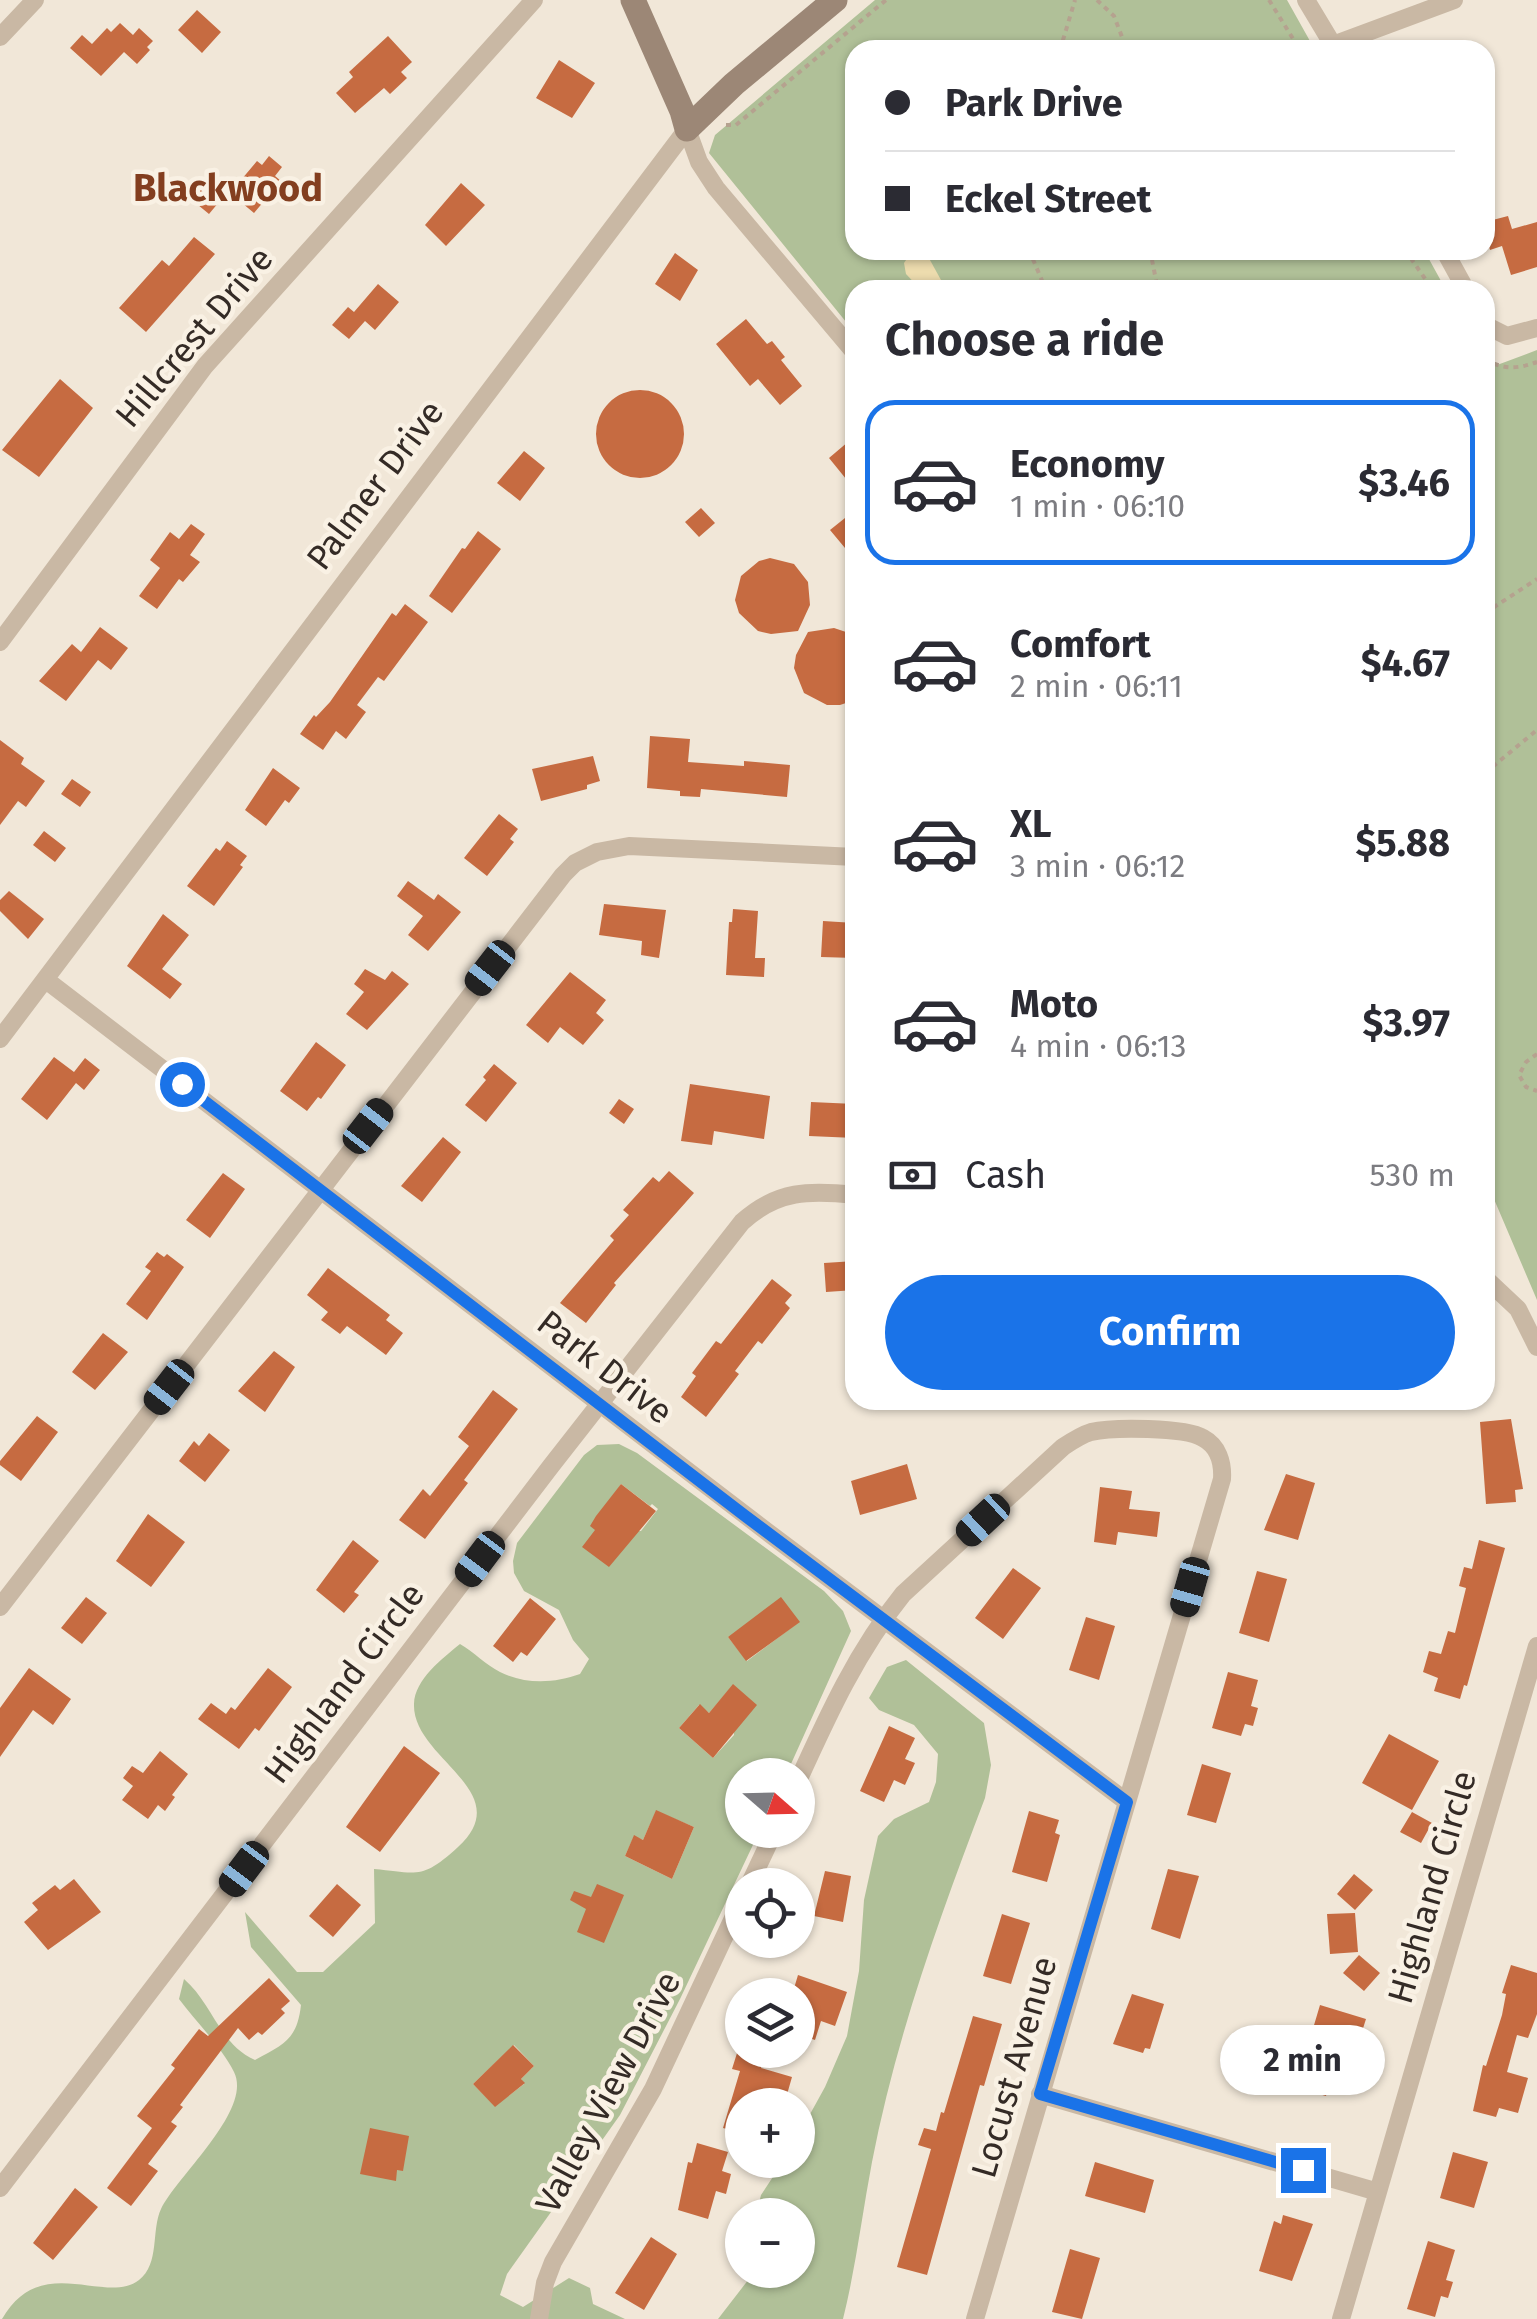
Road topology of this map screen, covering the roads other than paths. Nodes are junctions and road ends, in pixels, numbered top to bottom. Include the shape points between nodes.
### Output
1 (35, 0) edge
2 (534, 0) edge
3 (633, 0) edge
4 (835, 0) edge
5 (1306, 0) edge
6 (1454, 0) edge
7 (0, 37) edge
8 (1329, 40) edge
9 (1354, 40) edge
10 (687, 130) junction
11 (1537, 328) edge
12 (1495, 330) edge
13 (845, 341) edge
14 (0, 642) edge
15 (845, 856) edge
16 (46, 980) junction
17 (8, 1013) edge
18 (0, 1039) edge
19 (320, 1189) junction
20 (845, 1195) edge
21 (1495, 1287) edge
22 (1537, 1347) edge
23 (599, 1404) junction
24 (0, 1606) edge
25 (884, 1618) junction
26 (1537, 1646) edge
27 (809, 1758) edge
28 (1127, 1802) junction
29 (725, 1935) edge
30 (1040, 2094) junction
31 (0, 2188) edge
32 (1378, 2192) junction
33 (539, 2319) edge
34 (975, 2319) edge
35 (1341, 2319) edge

1 - 7 street
2 - 14 street, Hillcrest Drive via 205,366
3 - 10 street
4 - 10 street, Palmer Drive
5 - 8 street
6 - 9 street
10 - 13 street via 716,188
10 - 16 street, Palmer Drive
11 - 12 street via 1507,336
15 - 19 street via 629,846 585,857 563,875
16 - 17 street, Palmer Drive
16 - 19 street, Park Drive
17 - 18 street, Palmer Drive
19 - 23 street, Park Drive
19 - 24 street
20 - 23 street, Highland Circle via 802,1192 756,1209
21 - 22 street via 1518,1308
23 - 25 street, Park Drive
23 - 31 street, Highland Circle
25 - 27 street via 846,1678
25 - 28 street, Park Drive
25 - 28 street, Locust Avenue via 1076,1438 1109,1430 1202,1436 1218,1454 1222,1479
26 - 32 street, Highland Circle
28 - 30 street, Locust Avenue
29 - 33 street, Valley View Drive via 654,2089 553,2262
30 - 32 street
30 - 34 street, Locust Avenue
32 - 35 street, Highland Circle

